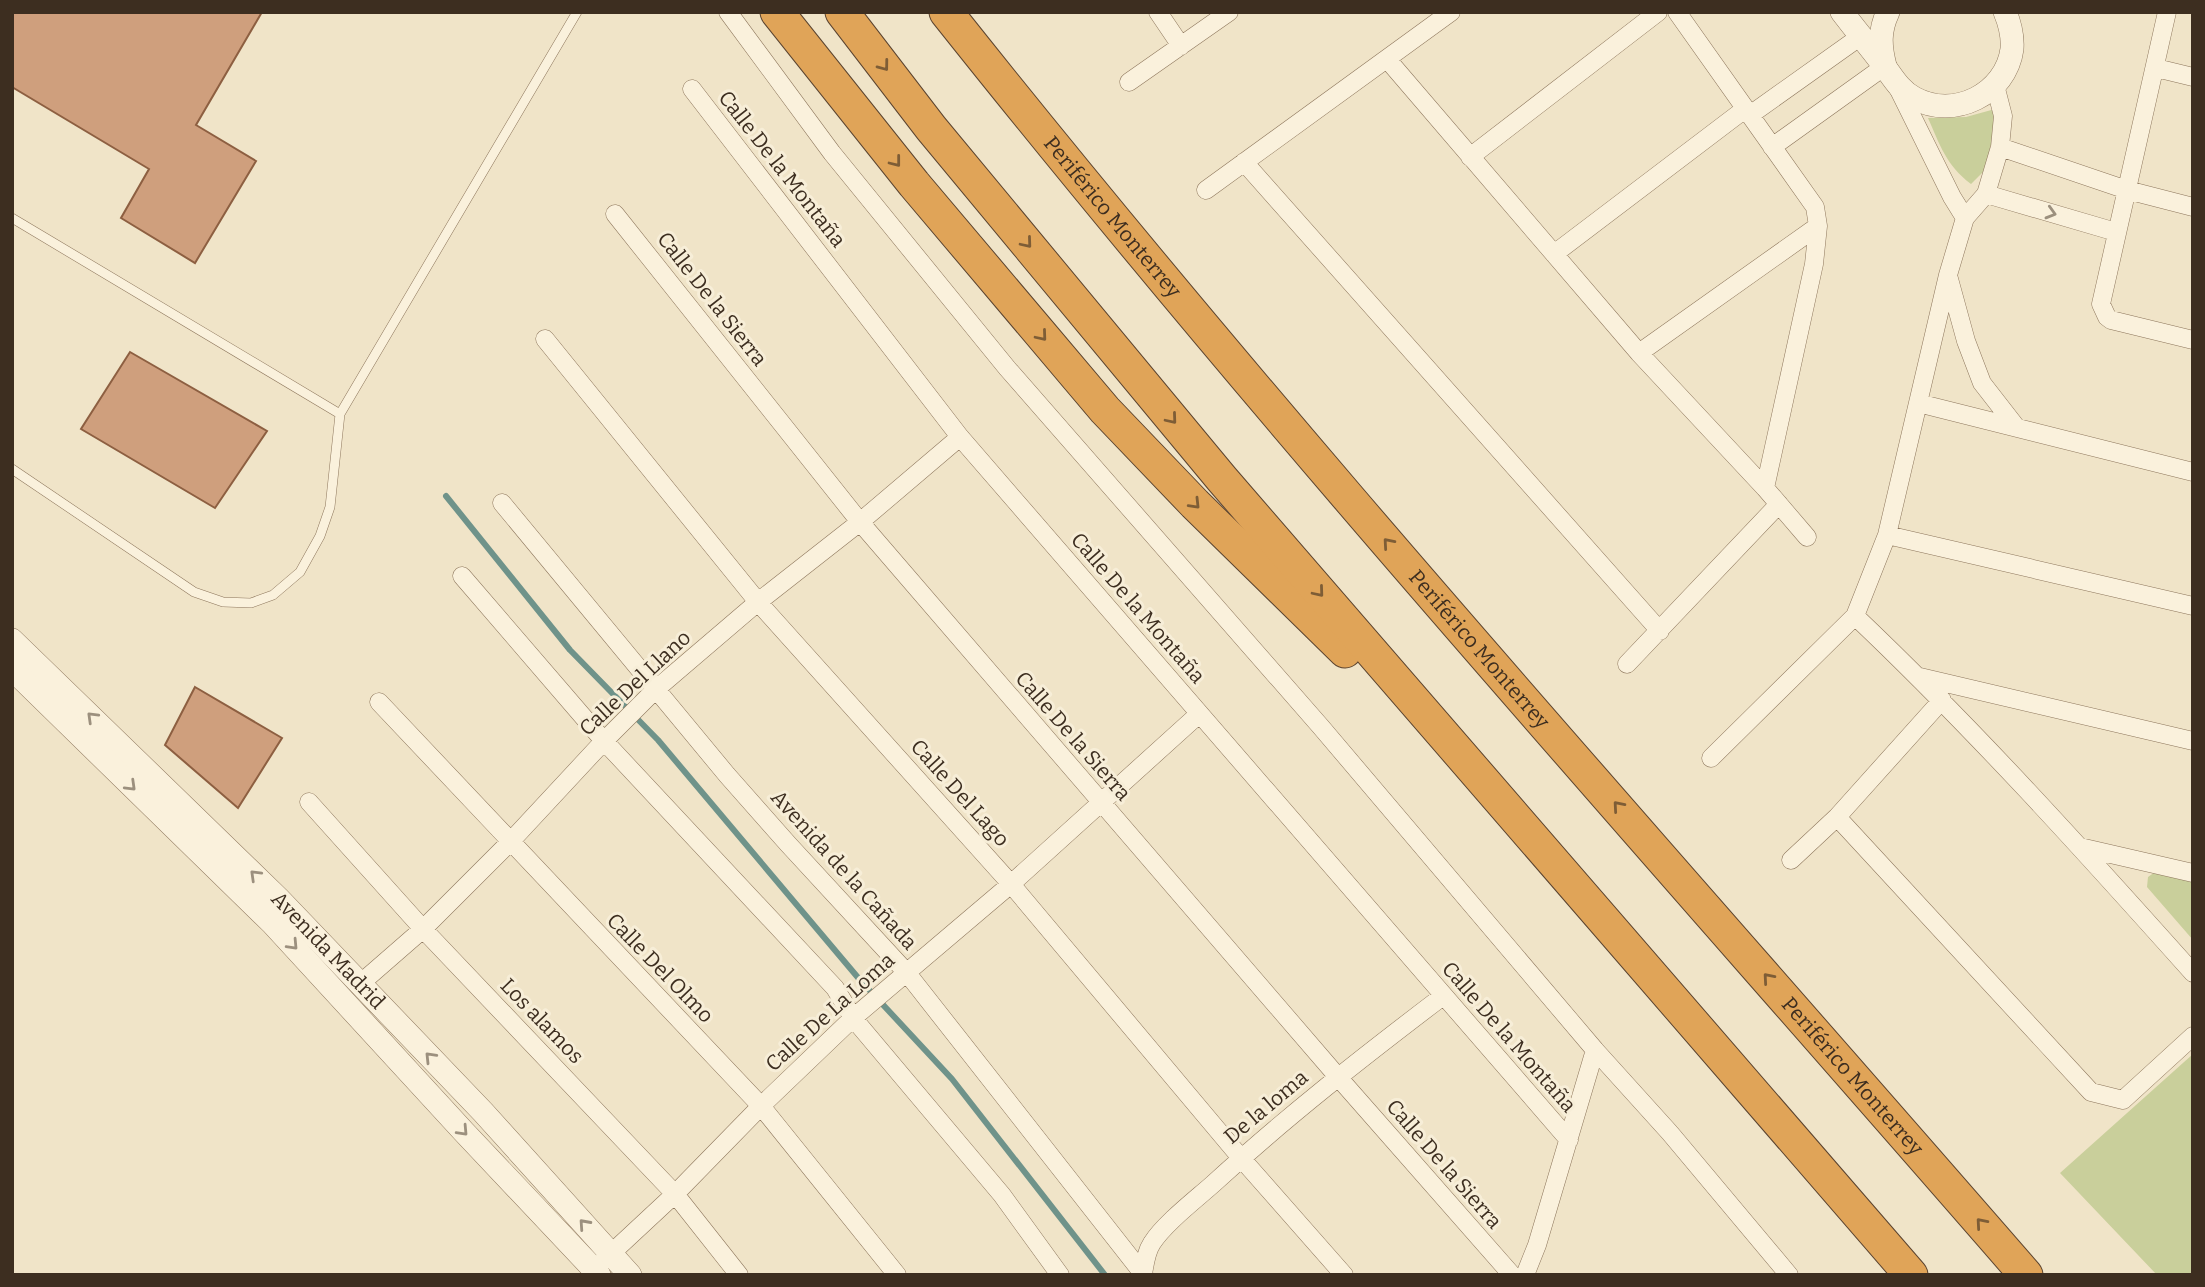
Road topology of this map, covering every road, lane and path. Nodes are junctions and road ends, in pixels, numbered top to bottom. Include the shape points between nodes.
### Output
1 (577, 12) edge
2 (728, 12) edge
3 (778, 12) edge
4 (842, 12) edge
5 (946, 12) edge
6 (1158, 12) edge
7 (1229, 12) edge
8 (1451, 12) edge
9 (1658, 12) edge
10 (1677, 12) edge
11 (1842, 12) edge
12 (1888, 12) edge
13 (2005, 12) edge
14 (2023, 12) edge
15 (2167, 12) edge
16 (1861, 36) junction
17 (1181, 46) junction
18 (2012, 48) junction
19 (1387, 59) junction
20 (2156, 68) junction
21 (1891, 75) junction
22 (2193, 77) edge
23 (1129, 82) dead end
24 (1995, 85) junction
25 (692, 89) dead end
26 (1748, 112) junction
27 (1772, 147) junction
28 (2000, 147) junction
29 (1470, 158) junction
30 (1244, 162) junction
31 (1206, 190) dead end
32 (2127, 190) junction
33 (1986, 194) junction
34 (2193, 207) edge
35 (615, 214) dead end
36 (12, 218) edge
37 (1965, 218) junction
38 (1818, 226) junction
39 (2116, 232) junction
40 (1554, 254) junction
41 (1948, 275) junction
42 (545, 338) dead end
43 (2193, 340) edge
44 (1639, 353) junction
45 (1918, 403) junction
46 (340, 414) junction
47 (2017, 428) junction
48 (960, 437) junction
49 (12, 469) edge
50 (2193, 472) edge
51 (1765, 488) junction
52 (502, 503) dead end
53 (1779, 504) junction
54 (860, 522) junction
55 (1887, 535) junction
56 (1807, 537) dead end
57 (462, 576) dead end
58 (758, 602) junction
59 (2193, 606) edge
60 (1855, 615) junction
61 (1660, 631) junction
62 (12, 640) edge
63 (1627, 664) dead end
64 (12, 669) edge
65 (1919, 677) junction
66 (651, 693) junction
67 (1942, 700) junction
68 (379, 702) dead end
69 (1417, 707) junction
70 (1199, 714) junction
71 (604, 741) junction
72 (2193, 741) edge
73 (1712, 758) dead end
74 (309, 802) dead end
75 (1101, 803) junction
76 (1837, 817) junction
77 (510, 842) junction
78 (2080, 847) junction
79 (1791, 860) dead end
80 (2193, 873) edge
81 (1011, 884) junction
82 (423, 929) junction
83 (2193, 973) edge
84 (902, 977) junction
85 (360, 984) junction
86 (1443, 996) junction
87 (858, 1013) junction
88 (2193, 1036) edge
89 (1595, 1050) junction
90 (1338, 1077) junction
91 (761, 1106) junction
92 (1569, 1140) junction
93 (1241, 1158) junction
94 (676, 1194) junction
95 (601, 1266) edge
96 (1143, 1274) edge
97 (630, 1275) edge
98 (739, 1275) edge
99 (897, 1275) edge
100 (1060, 1275) edge
101 (1344, 1275) edge
102 (1512, 1275) edge
103 (1525, 1275) edge
104 (1789, 1275) edge
105 (1911, 1275) edge
106 (2026, 1275) edge

1 - 46 lane
2 - 89 street via 832,153 1007,368
3 -> 69 highway via 914,184 1105,410 1373,678
4 -> 69 highway via 931,128 1222,480
106 -> 5 highway, Periférico Monterrey via 1302,444
6 - 17 street
7 - 17 street
8 - 19 street
9 - 29 street
10 - 26 street
11 - 16 street
12 - 21 street via 1880,45
13 - 18 street
14 - 18 street
15 - 20 street
16 - 21 street
16 - 26 street
17 - 23 street
18 - 24 street
19 - 29 street
19 - 30 street
20 - 22 street
20 - 32 street
21 - 24 street via 1913,98 1933,106 1976,100
21 - 27 street
21 - 37 street
24 - 28 street via 2003,116
25 - 48 street, Calle De la Montaña
26 - 27 street
26 - 40 street
27 - 38 street via 1815,207
28 - 32 street
28 - 33 street
29 - 40 street
30 - 31 street
30 - 61 street
32 - 34 street
32 - 39 street
33 - 37 street
33 -> 39 street
35 - 54 street, Calle De la Sierra
36 - 46 lane
37 - 41 street
38 - 44 street
38 - 51 street via 1814,264
39 - 43 street via 2101,299 2106,317
40 - 44 street
41 - 45 street
41 - 47 street via 1982,383
42 - 58 street, Calle Del Lago
44 - 51 street
45 - 47 street
45 - 55 street
46 - 49 lane via 330,507 320,536 300,572 274,595 251,603 223,602 194,592
47 - 50 street
48 - 54 street, Calle Del Llano
48 - 70 street, Calle De la Montaña
51 - 53 street
52 - 66 street, Avenida de la Cañada
53 - 56 street
53 - 61 street
54 - 58 street, Calle Del Llano
54 - 75 street, Calle De la Sierra
55 - 59 street
55 - 60 street
57 - 71 street
58 - 66 street, Calle Del Llano
58 - 81 street, Calle Del Lago
60 - 65 street
60 - 73 street
61 - 63 street
85 -> 62 street, Avenida Madrid via 278,898
64 -> 95 street, Avenida Madrid via 272,923 464,1132
65 - 67 street
65 - 72 street
66 - 71 street, Calle Del Llano
66 - 84 street, Avenida de la Cañada
67 - 76 street
67 - 78 street
68 - 77 street, Calle Del Olmo
69 - 105 highway
70 - 75 street, Calle De La Loma
70 - 86 street, Calle De la Montaña
71 - 77 street, Calle Del Llano
71 - 87 street
74 - 82 street, Los alamos
75 - 81 street, Calle De La Loma
75 - 90 street, Calle De la Sierra
76 - 79 street
76 - 88 street via 2091,1092 2123,1100
77 - 82 street, Calle Del Llano
77 - 91 street, Calle Del Olmo
78 - 80 street
78 - 83 street
81 - 84 street, Calle De La Loma
81 - 93 street, Calle Del Lago
82 - 85 street, Calle Del Llano
82 - 94 street, Los alamos
84 - 87 street, Calle De La Loma
84 - 96 street, Avenida de la Cañada
95 -> 85 street, Avenida Madrid via 483,1112
86 - 90 street, De la loma
86 - 92 street, Calle De la Montaña
87 - 91 street, Calle De La Loma
87 - 100 street
89 - 92 street
89 - 104 street
90 - 93 street, De la loma
90 - 102 street, Calle De la Sierra
91 - 94 street, Calle De La Loma
91 - 99 street, Calle Del Olmo
92 - 103 street
93 - 96 street, De la loma via 1152,1242
93 - 101 street, Calle Del Lago
94 - 95 street, Calle De La Loma
94 - 98 street, Los alamos
95 - 97 street, Avenida Madrid

